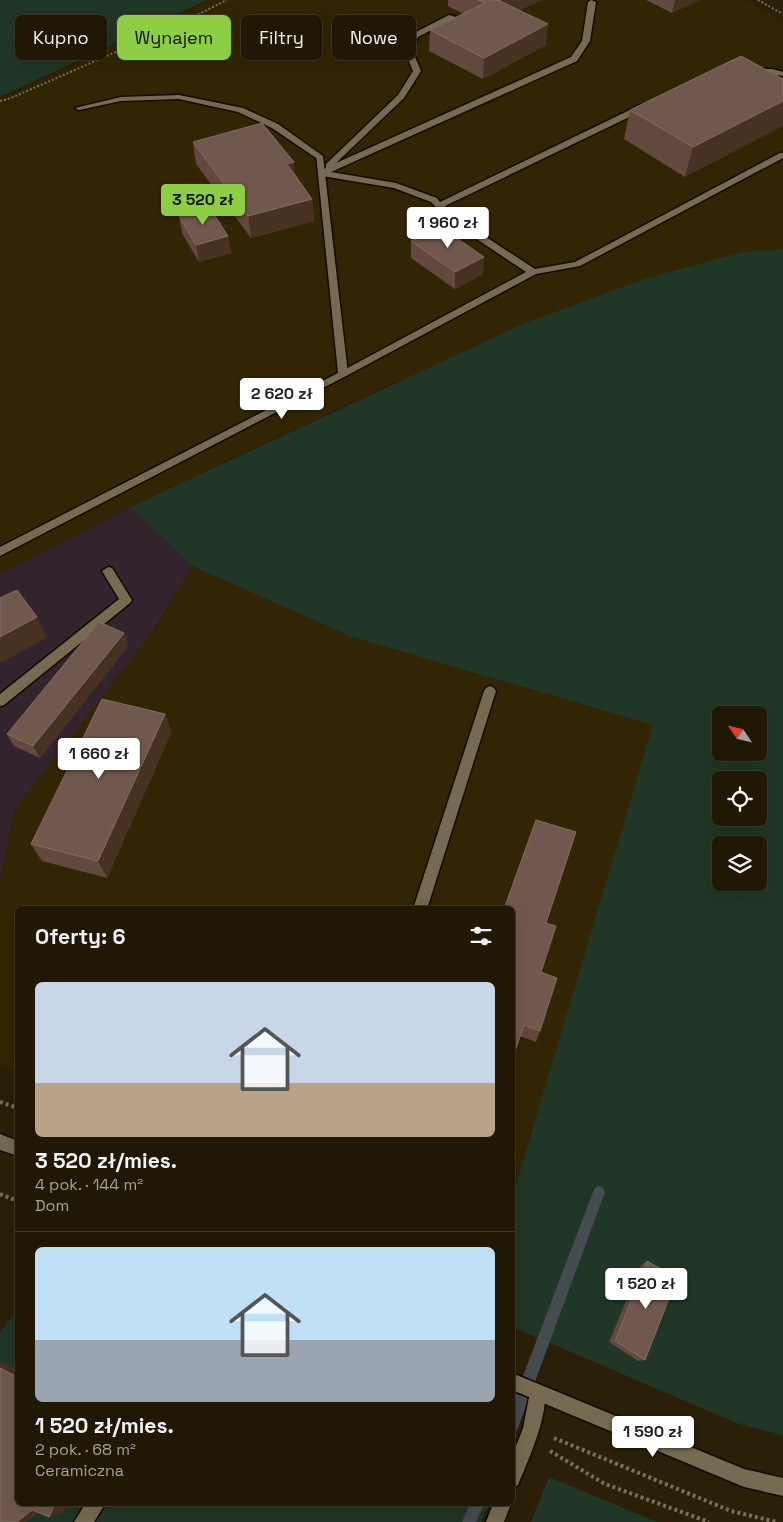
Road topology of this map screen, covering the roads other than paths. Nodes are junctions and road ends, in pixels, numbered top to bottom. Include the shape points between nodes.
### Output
1 (592, 2) dead end
2 (452, 17) edge
3 (738, 70) edge
4 (783, 74) edge
5 (649, 104) edge
6 (79, 108) dead end
7 (783, 155) edge
8 (322, 173) junction
9 (438, 206) junction
10 (533, 272) junction
11 (344, 374) junction
12 (0, 552) edge
13 (108, 571) dead end
14 (490, 691) dead end
15 (0, 701) edge
16 (421, 906) edge
17 (0, 1142) edge
18 (15, 1148) edge
19 (515, 1383) edge
20 (535, 1392) junction
21 (515, 1472) edge
22 (783, 1487) edge
23 (95, 1506) edge
24 (501, 1506) edge
25 (83, 1522) edge
26 (495, 1522) edge

1 - 8 street via 586,41 574,59
2 - 8 street via 415,36 408,50 417,71 401,96
3 - 4 street
5 - 9 street
6 - 8 street via 121,99 179,97 240,110 275,126 319,156
7 - 10 street via 577,264
8 - 9 street via 396,186 434,200
8 - 11 street
9 - 10 street
10 - 11 street
11 - 12 street
13 - 15 street via 126,600
14 - 16 street
17 - 18 street
19 - 20 street
20 - 21 street via 531,1433
20 - 22 street via 744,1478
23 - 25 street
24 - 26 street

